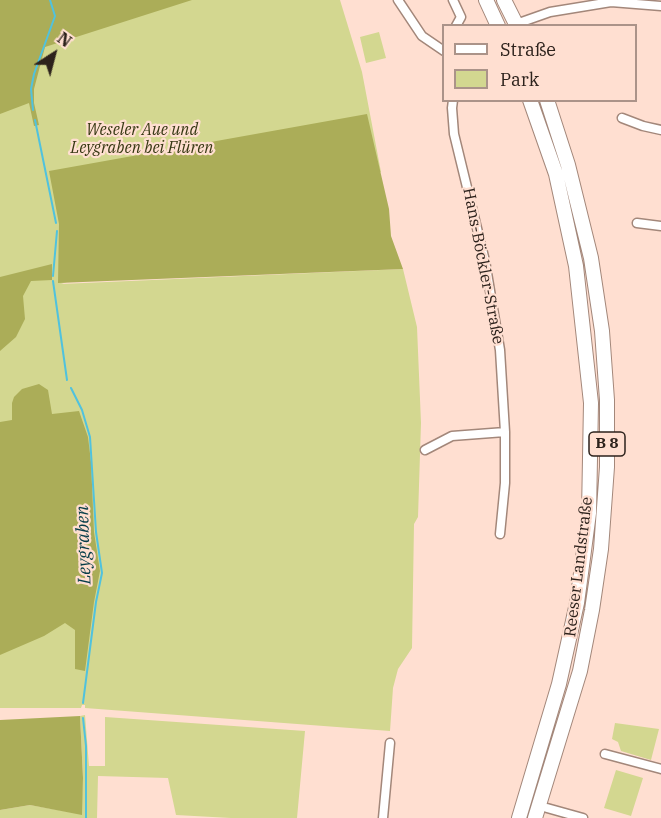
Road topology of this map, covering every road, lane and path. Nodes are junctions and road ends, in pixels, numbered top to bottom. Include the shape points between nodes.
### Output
1 (398, 0) edge
2 (453, 0) edge
3 (486, 0) edge
4 (504, 0) edge
5 (611, 1) edge
6 (661, 6) edge
7 (457, 24) edge
8 (497, 24) edge
9 (514, 24) edge
10 (517, 24) edge
11 (442, 48) edge
12 (453, 102) edge
13 (531, 102) edge
14 (548, 102) edge
15 (622, 118) dead end
16 (661, 130) edge
17 (637, 223) dead end
18 (661, 226) edge
19 (505, 432) junction
20 (425, 450) dead end
21 (500, 534) dead end
22 (390, 743) dead end
23 (605, 754) dead end
24 (661, 769) edge
25 (547, 808) dead end
26 (383, 818) edge
27 (519, 818) edge
28 (535, 818) edge
29 (583, 818) edge

1 - 11 street via 422,36
2 - 7 street via 461,17
3 - 8 main road
4 - 9 main road
5 - 6 street
5 - 10 street via 550,12
12 - 19 street, Hans-Böckler-Straße via 456,141 495,314
13 - 27 main road, Reeser Landstraße / B 8 via 556,174 576,266 591,404 589,513 577,603 560,684
14 - 28 main road, Reeser Landstraße / B 8 via 591,258 602,331 608,467 601,549 582,661
15 - 16 street
17 - 18 street
19 - 20 street via 452,436
19 - 21 street, Hans-Böckler-Straße
22 - 26 street
23 - 24 street
25 - 29 street

